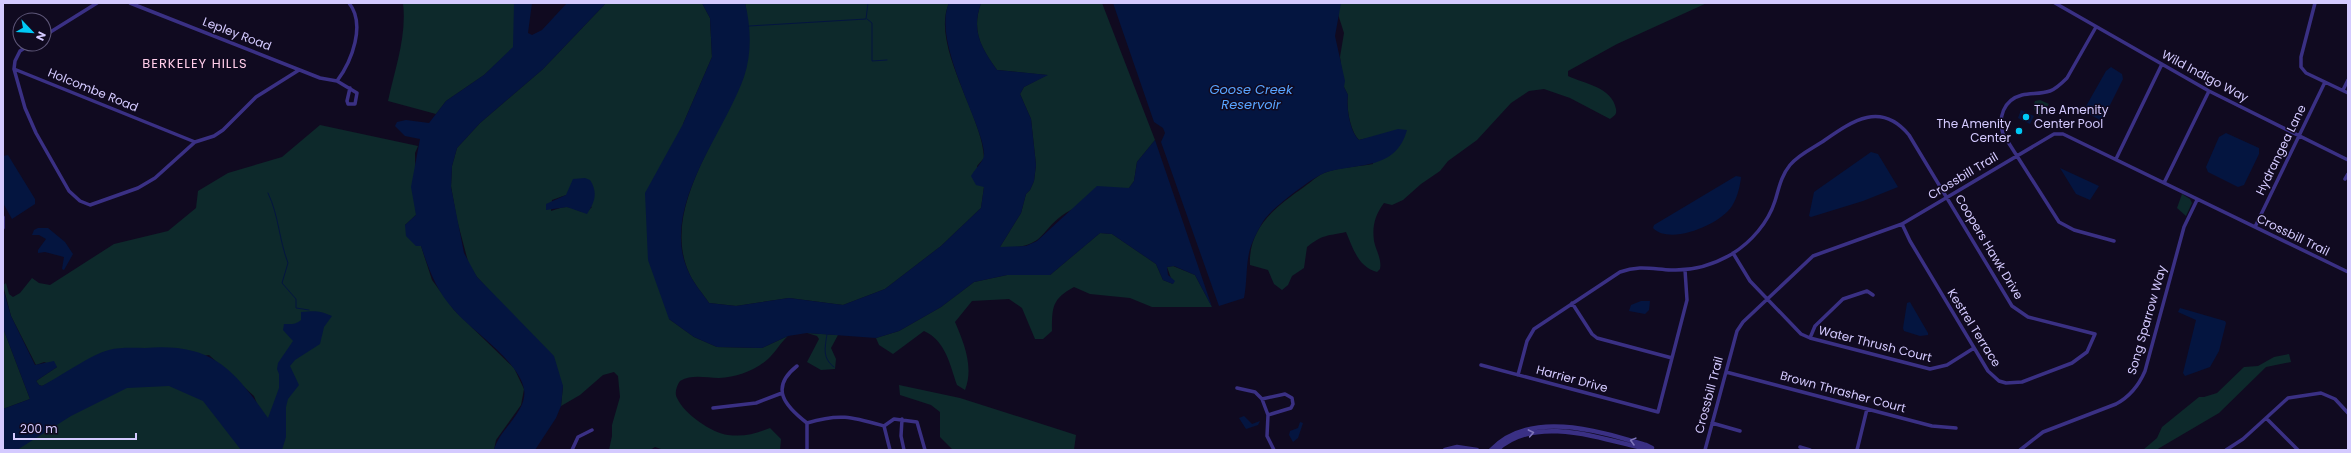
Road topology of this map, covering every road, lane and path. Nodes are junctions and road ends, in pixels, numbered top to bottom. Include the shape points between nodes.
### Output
1 (97, 3) edge
2 (130, 3) edge
3 (349, 3) edge
4 (2055, 3) edge
5 (2315, 3) edge
6 (2096, 27) junction
7 (52, 31) edge
8 (21, 52) edge
9 (2162, 64) junction
10 (14, 69) junction
11 (299, 70) junction
12 (2348, 80) edge
13 (338, 81) junction
14 (2325, 82) junction
15 (350, 88) junction
16 (2343, 90) junction
17 (2209, 91) junction
18 (2348, 93) edge
19 (2299, 136) junction
20 (195, 142) junction
21 (2017, 155) junction
22 (2116, 160) junction
23 (2348, 160) edge
24 (2348, 174) edge
25 (2345, 179) dead end
26 (2164, 183) junction
27 (1946, 197) junction
28 (2197, 200) junction
29 (3, 217) edge
30 (1902, 224) junction
31 (2254, 227) junction
32 (3, 228) edge
33 (2114, 241) dead end
34 (1732, 253) junction
35 (1685, 270) junction
36 (2348, 272) edge
37 (1873, 295) dead end
38 (1767, 299) junction
39 (1572, 303) junction
40 (2095, 334) joint
41 (1810, 338) junction
42 (1974, 348) junction
43 (1672, 358) junction
44 (797, 366) dead end
45 (1481, 366) dead end
46 (1726, 372) junction
47 (1518, 375) junction
48 (1237, 388) dead end
49 (782, 393) junction
50 (1262, 399) junction
51 (713, 408) dead end
52 (1867, 409) junction
53 (2348, 413) edge
54 (1268, 415) junction
55 (2266, 418) junction
56 (902, 419) junction
57 (807, 423) junction
58 (1712, 423) junction
59 (884, 426) junction
60 (1956, 428) dead end
61 (592, 430) dead end
62 (1740, 431) dead end
63 (1800, 447) dead end
64 (1652, 448) junction
65 (572, 450) edge
66 (806, 450) edge
67 (890, 450) edge
68 (904, 450) edge
69 (925, 450) edge
70 (1274, 450) edge
71 (1445, 450) edge
72 (1477, 450) edge
73 (1490, 450) edge
74 (1497, 450) edge
75 (1659, 450) edge
76 (1705, 450) edge
77 (1810, 450) edge
78 (1857, 450) edge
79 (2020, 450) edge
80 (2226, 450) edge
81 (2298, 450) edge

1 - 7 street
2 - 11 street, Lepley Road
3 - 13 street via 354,10 356,27 354,47
4 - 6 street, Wild Indigo Way
5 - 14 street via 2301,57 2301,67 2306,73
6 - 9 street, Wild Indigo Way
6 - 21 street via 2062,84 2049,92 2021,96 2006,106 2001,114 2000,125 2003,134
8 - 10 street via 16,56
9 - 17 street, Wild Indigo Way
9 - 22 street
10 - 20 street, Holcombe Road
10 - 20 street via 25,108 36,133 69,192 80,201 90,205 100,203 138,188 171,165
11 - 13 street, Lepley Road via 329,81
11 - 20 street via 256,97 223,130
12 - 16 street
13 - 15 street, Lepley Road
14 - 16 street
14 - 19 street, Hydrangea Lane
15 - 15 street via 357,93 355,104 348,104 347,101
16 - 18 street
17 - 19 street, Wild Indigo Way
17 - 26 street
19 - 23 street, Wild Indigo Way
19 - 31 street, Hydrangea Lane
21 - 22 street, Crossbill Trail via 2049,135 2058,133
21 - 27 street, Crossbill Trail
21 - 33 street via 2059,222 2074,230
22 - 26 street, Crossbill Trail
24 - 25 street
26 - 28 street, Crossbill Trail
27 - 30 street, Crossbill Trail
27 - 34 street, Coopers Hawk Drive via 1903,128 1887,118 1869,116 1850,123 1797,158 1785,173 1765,221 1749,240
27 - 40 street, Coopers Hawk Drive via 2017,311
28 - 31 street, Crossbill Trail
28 - 79 street, Song Sparrow Way via 2184,227 2145,371 2136,387 2125,399 2116,404 2043,432
29 - 32 street
30 - 38 street, Crossbill Trail via 1820,251
30 - 42 street, Kestrel Terrace
31 - 36 street, Crossbill Trail
34 - 35 street, Coopers Hawk Drive via 1712,264
34 - 38 street, Water Thrush Court via 1750,281
35 - 39 street, Coopers Hawk Drive via 1642,266 1631,268 1620,272
35 - 43 street via 1687,300
37 - 41 street via 1867,291 1843,299 1815,326
38 - 41 street, Water Thrush Court via 1801,334
38 - 46 street, Crossbill Trail via 1737,330
39 - 43 street via 1597,338
39 - 47 street, Coopers Hawk Drive via 1534,328 1527,341
40 - 42 street, Kestrel Terrace via 2092,344 2080,358 2014,384 1992,376
41 - 42 street, Water Thrush Court via 1930,369 1947,365
43 - 47 street, Harrier Drive via 1658,412
44 - 49 street via 789,371
45 - 47 street, Harrier Drive
46 - 52 street, Brown Thrasher Court
46 - 58 street, Crossbill Trail
48 - 50 street via 1255,392
49 - 51 street via 756,403
49 - 57 street via 790,409
50 - 54 street
50 - 54 street via 1285,394 1292,398 1291,408
52 - 60 street, Brown Thrasher Court via 1932,426
52 - 78 street
53 - 55 street via 2335,399 2321,393 2313,393 2288,398
54 - 70 street via 1267,436
55 - 80 street via 2243,439
55 - 81 street
56 - 59 street via 894,419
56 - 68 street via 901,436
56 - 69 street via 917,422
57 - 59 street via 833,416 847,416
57 - 66 street
58 - 62 street
58 - 76 street, Crossbill Trail
59 - 67 street
61 - 65 street via 578,437
63 - 77 street
64 -> 73 street via 1604,434 1540,426 1518,431
74 -> 64 street via 1519,436 1541,431
64 - 75 street
71 - 72 street via 1457,447

